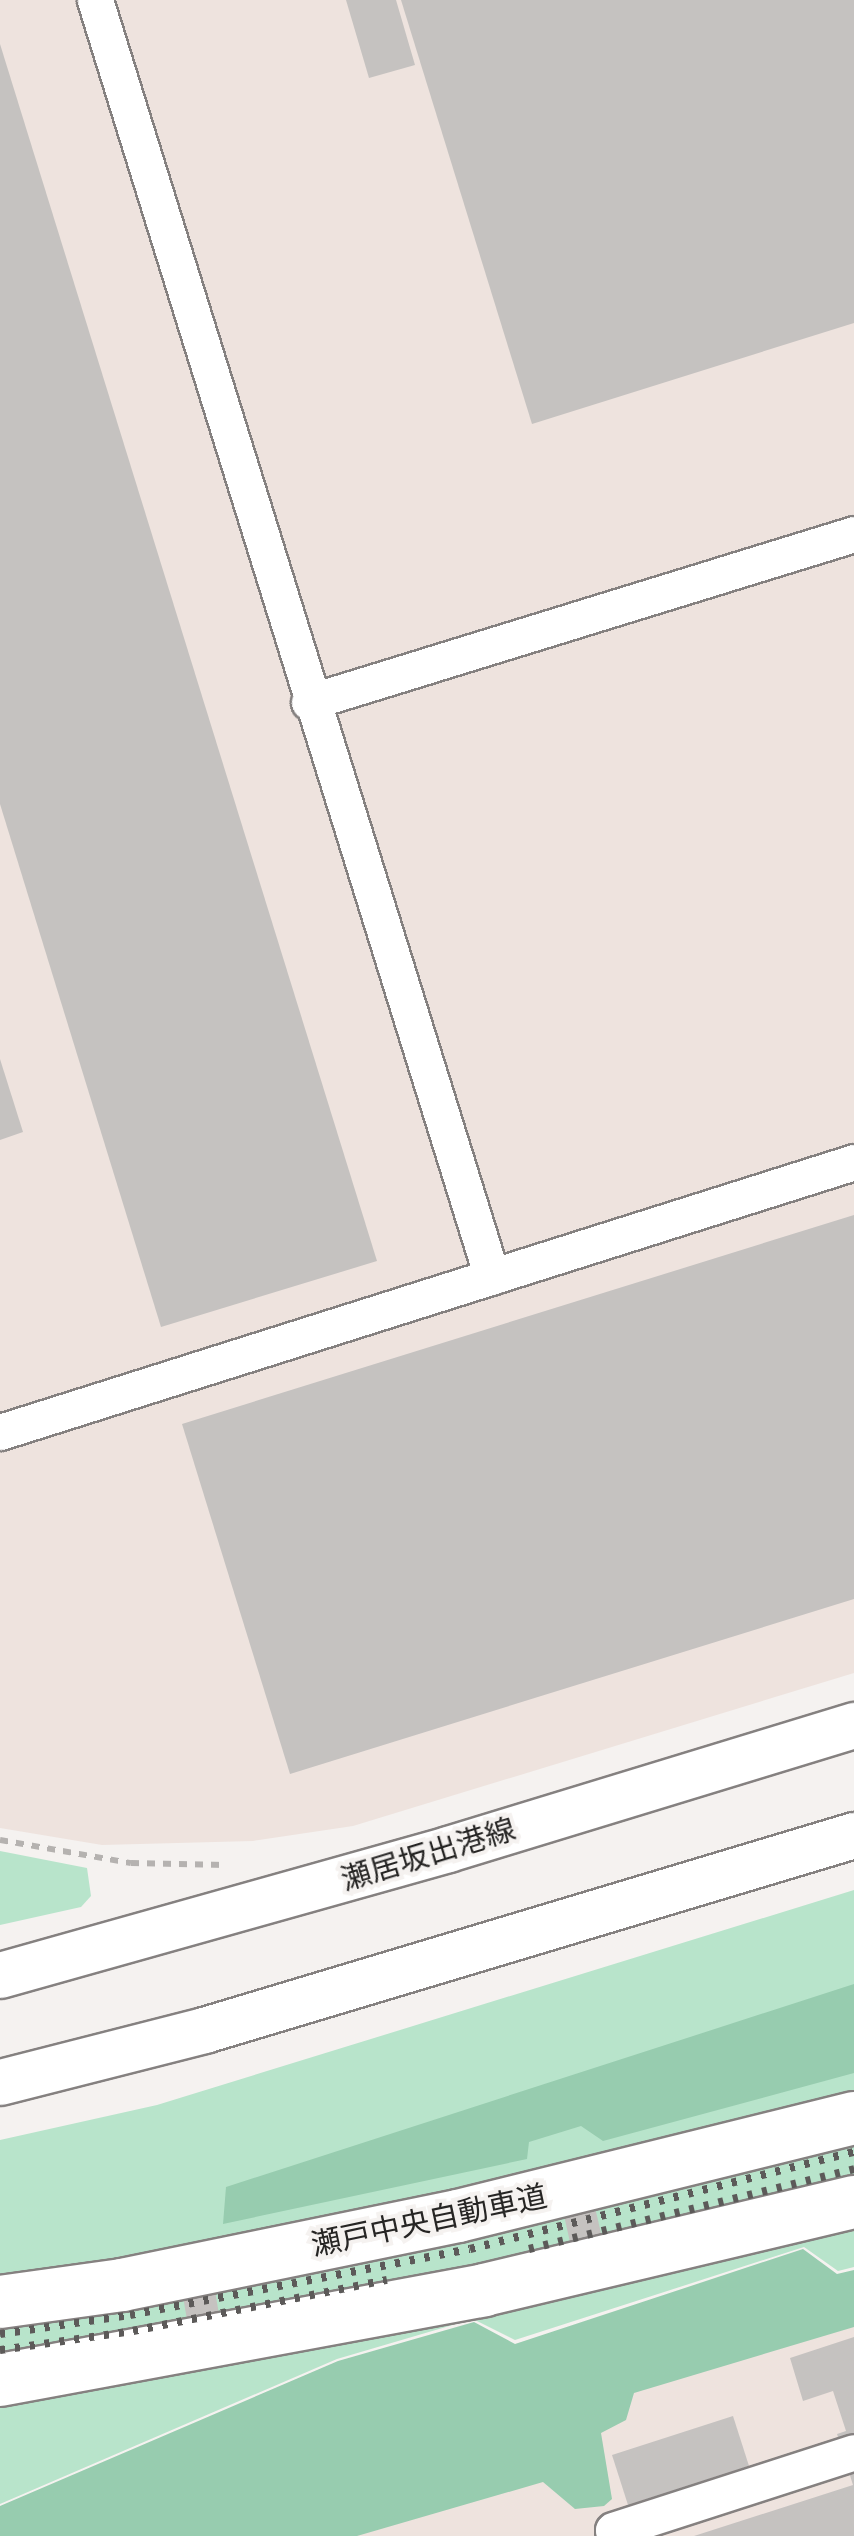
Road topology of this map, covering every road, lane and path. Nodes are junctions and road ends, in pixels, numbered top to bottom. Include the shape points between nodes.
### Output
1 (95, 0) edge
2 (854, 534) edge
3 (309, 702) junction
4 (854, 1162) edge
5 (492, 1277) junction
6 (0, 1432) edge
7 (854, 1725) edge
8 (854, 1835) edge
9 (0, 1840) edge
10 (226, 1865) dead end
11 (0, 1975) edge
12 (0, 2082) edge
13 (854, 2118) edge
14 (854, 2202) edge
15 (0, 2302) edge
16 (0, 2380) edge
17 (854, 2452) edge
18 (615, 2536) edge

1 - 3 lane
2 - 3 lane
3 - 5 lane
4 - 5 lane
5 - 6 lane
7 - 11 main road, 瀬居坂出港線
8 - 12 main road via 260,2013
9 - 10 path via 131,1863
13 - 15 highway, 瀬戸中央自動車道 via 458,2216 122,2285
14 - 16 highway via 484,2290
17 - 18 lane via 613,2530

